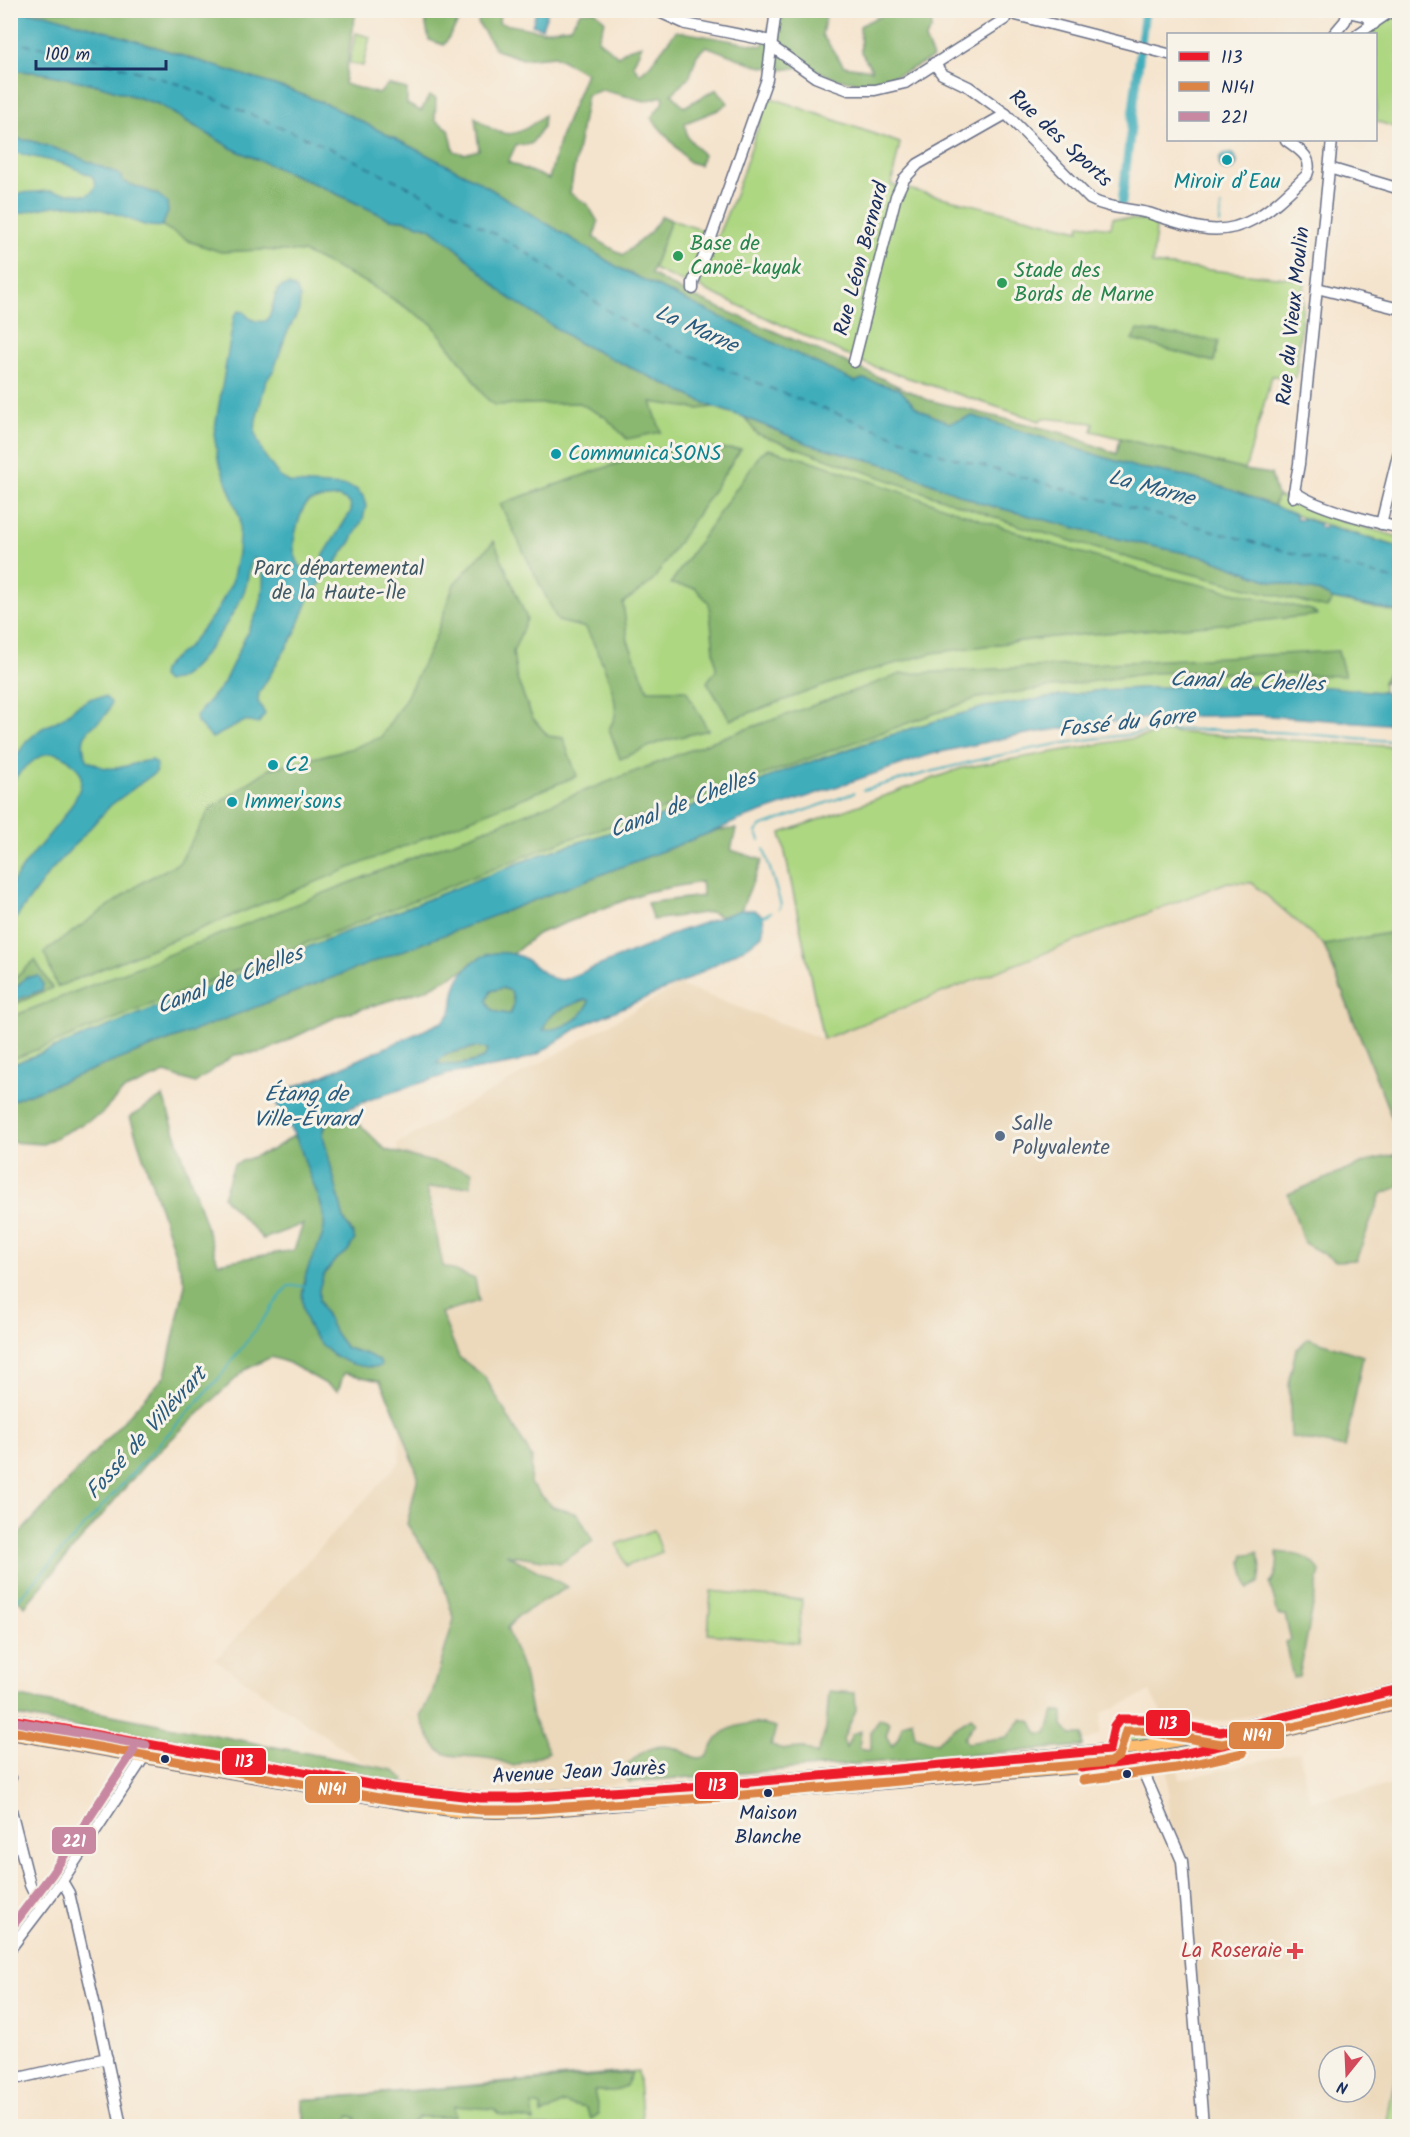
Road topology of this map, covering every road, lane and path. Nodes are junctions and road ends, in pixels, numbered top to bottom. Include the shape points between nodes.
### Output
1 (655, 10) edge
2 (776, 10) edge
3 (1393, 10) edge
4 (1348, 11) edge
5 (1010, 14) edge
6 (1374, 24) junction
7 (1335, 33) edge
8 (1360, 33) edge
9 (771, 44) junction
10 (1167, 54) edge
11 (934, 63) junction
12 (1006, 114) junction
13 (1287, 141) edge
14 (1332, 141) edge
15 (1329, 168) junction
16 (1400, 189) edge
17 (1317, 288) junction
18 (693, 289) dead end
19 (1400, 309) edge
20 (854, 362) dead end
21 (1400, 447) edge
22 (1381, 524) junction
23 (1400, 528) edge
24 (1400, 1689) edge
25 (1400, 1704) edge
26 (10, 1719) edge
27 (10, 1733) edge
28 (144, 1757) junction
29 (1139, 1762) junction
30 (257, 1763) junction
31 (10, 1806) edge
32 (62, 1881) junction
33 (41, 1908) junction
34 (10, 1949) edge
35 (107, 2058) junction
36 (10, 2080) edge
37 (121, 2127) edge
38 (1203, 2127) edge

1 - 9 street via 686,24
2 - 9 street
3 - 6 street
4 - 6 street via 1365,16
4 - 7 street
5 - 10 street
5 - 11 street
6 - 8 street
9 - 11 street via 815,77 849,90 905,83
9 - 18 street via 762,96
11 - 12 street, Rue des Sports via 942,74 969,87
12 - 13 street, Rue des Sports via 1090,199 1108,207 1144,212 1209,230 1244,226 1307,175 1309,161
12 - 20 street, Rue Léon Bernard via 918,164 904,179 896,196
14 - 15 street, Rue du Vieux Moulin
15 - 16 street
15 - 17 street, Rue du Vieux Moulin
17 - 19 street
17 - 22 street, Rue du Vieux Moulin via 1294,494
21 - 22 street
22 - 23 street
24 - 30 main road, Avenue Jean Jaurès via 1141,1747 719,1785 481,1798 392,1788
25 - 29 main road, Avenue Jean Jaurès
26 - 30 main road, Avenue Jean Jaurès
27 - 28 main road, Avenue Jean Jaurès
28 - 29 main road, Avenue Jean Jaurès via 414,1805 497,1812
28 - 30 street via 153,1751 221,1762
28 - 32 street
29 - 38 street via 1182,1861
31 - 33 street via 30,1885
32 - 33 street
32 - 35 street via 69,1893
33 - 34 street
35 - 36 street
35 - 37 street

